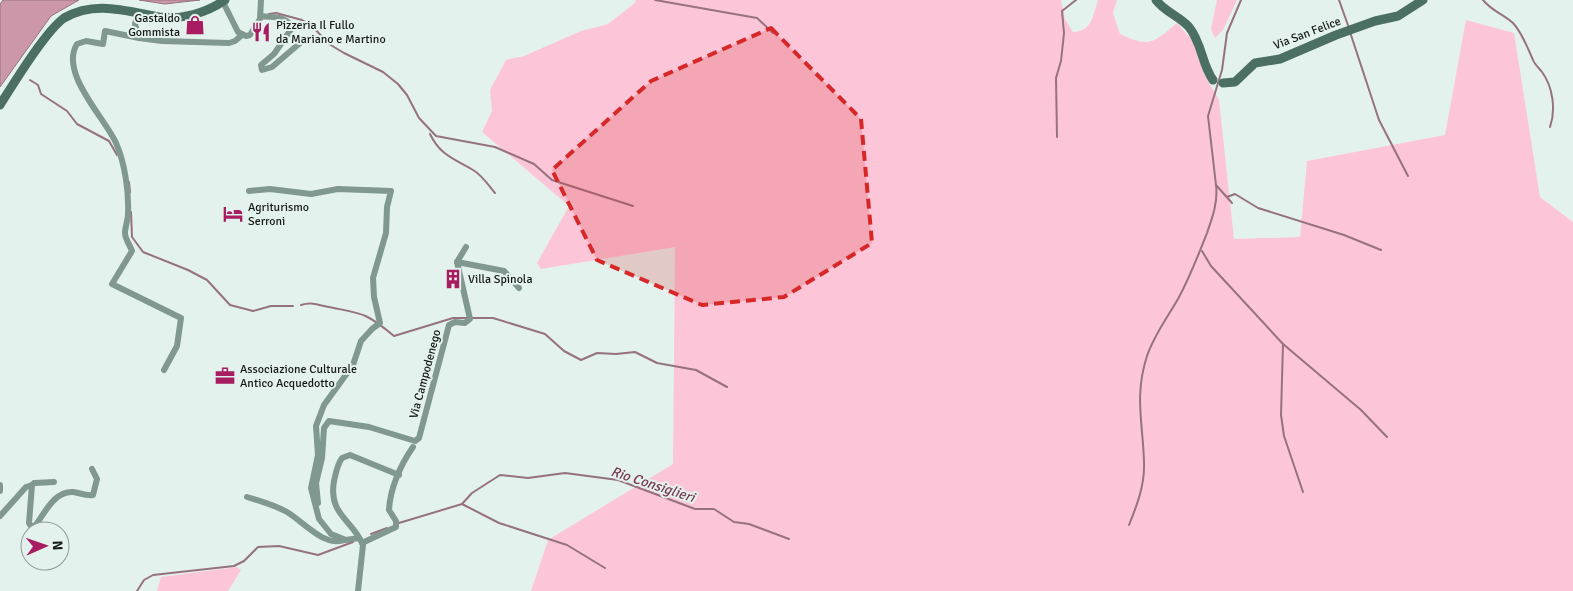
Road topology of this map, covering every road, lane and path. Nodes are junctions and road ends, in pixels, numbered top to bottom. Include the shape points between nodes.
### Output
1 (262, 0) edge
2 (1156, 0) edge
3 (1424, 0) edge
4 (224, 1) edge
5 (138, 12) junction
6 (261, 16) junction
7 (242, 35) junction
8 (139, 38) junction
9 (300, 43) dead end
10 (1213, 80) joint
11 (1223, 83) joint
12 (0, 105) edge
13 (249, 191) dead end
14 (466, 247) dead end
15 (457, 262) junction
16 (519, 288) dead end
17 (164, 370) dead end
18 (413, 447) dead end
19 (92, 469) dead end
20 (398, 475) junction
21 (54, 482) dead end
22 (0, 485) edge
23 (32, 485) junction
24 (0, 491) edge
25 (247, 497) dead end
26 (0, 516) edge
27 (360, 539) junction
28 (346, 540) junction
29 (358, 591) edge

1 - 6 street
2 - 10 street, Via San Felice via 1190,28
3 - 11 street, Via San Felice via 1398,16 1349,30 1280,59 1256,63 1235,82
4 - 5 street via 183,16 159,17
4 - 7 street
5 - 8 street
5 - 12 street via 98,5 69,14 55,27
6 - 7 street via 250,35
6 - 9 street via 279,17 292,28 274,54 261,65 262,70 272,66
7 - 8 street via 235,42 224,43
8 - 17 street via 109,31 103,34 103,44 86,41 77,44 74,62 77,80 116,143 122,168 128,204 125,235 132,251 112,284 181,318 177,346
10 - 11 street, Via San Felice
13 - 28 street via 270,189 311,194 338,189 391,191 386,233 374,278 374,297 380,323 361,341 353,365 324,405 316,426 318,455 312,488 316,511 327,531
14 - 15 street
15 - 16 street via 504,271
15 - 27 street, Via Campodenego via 469,317 465,323 449,325 419,438 415,440 337,420 326,423 316,483 319,508 333,531
18 - 20 street
19 - 23 street via 97,479 93,495 71,492 60,495 32,527 29,523
20 - 27 street via 389,508 395,528
20 - 27 street via 352,456 342,458 333,494 340,514
21 - 23 street
22 - 24 street
23 - 26 street via 26,487
25 - 28 street via 287,512 327,539 335,542
27 - 28 street
27 - 29 street

